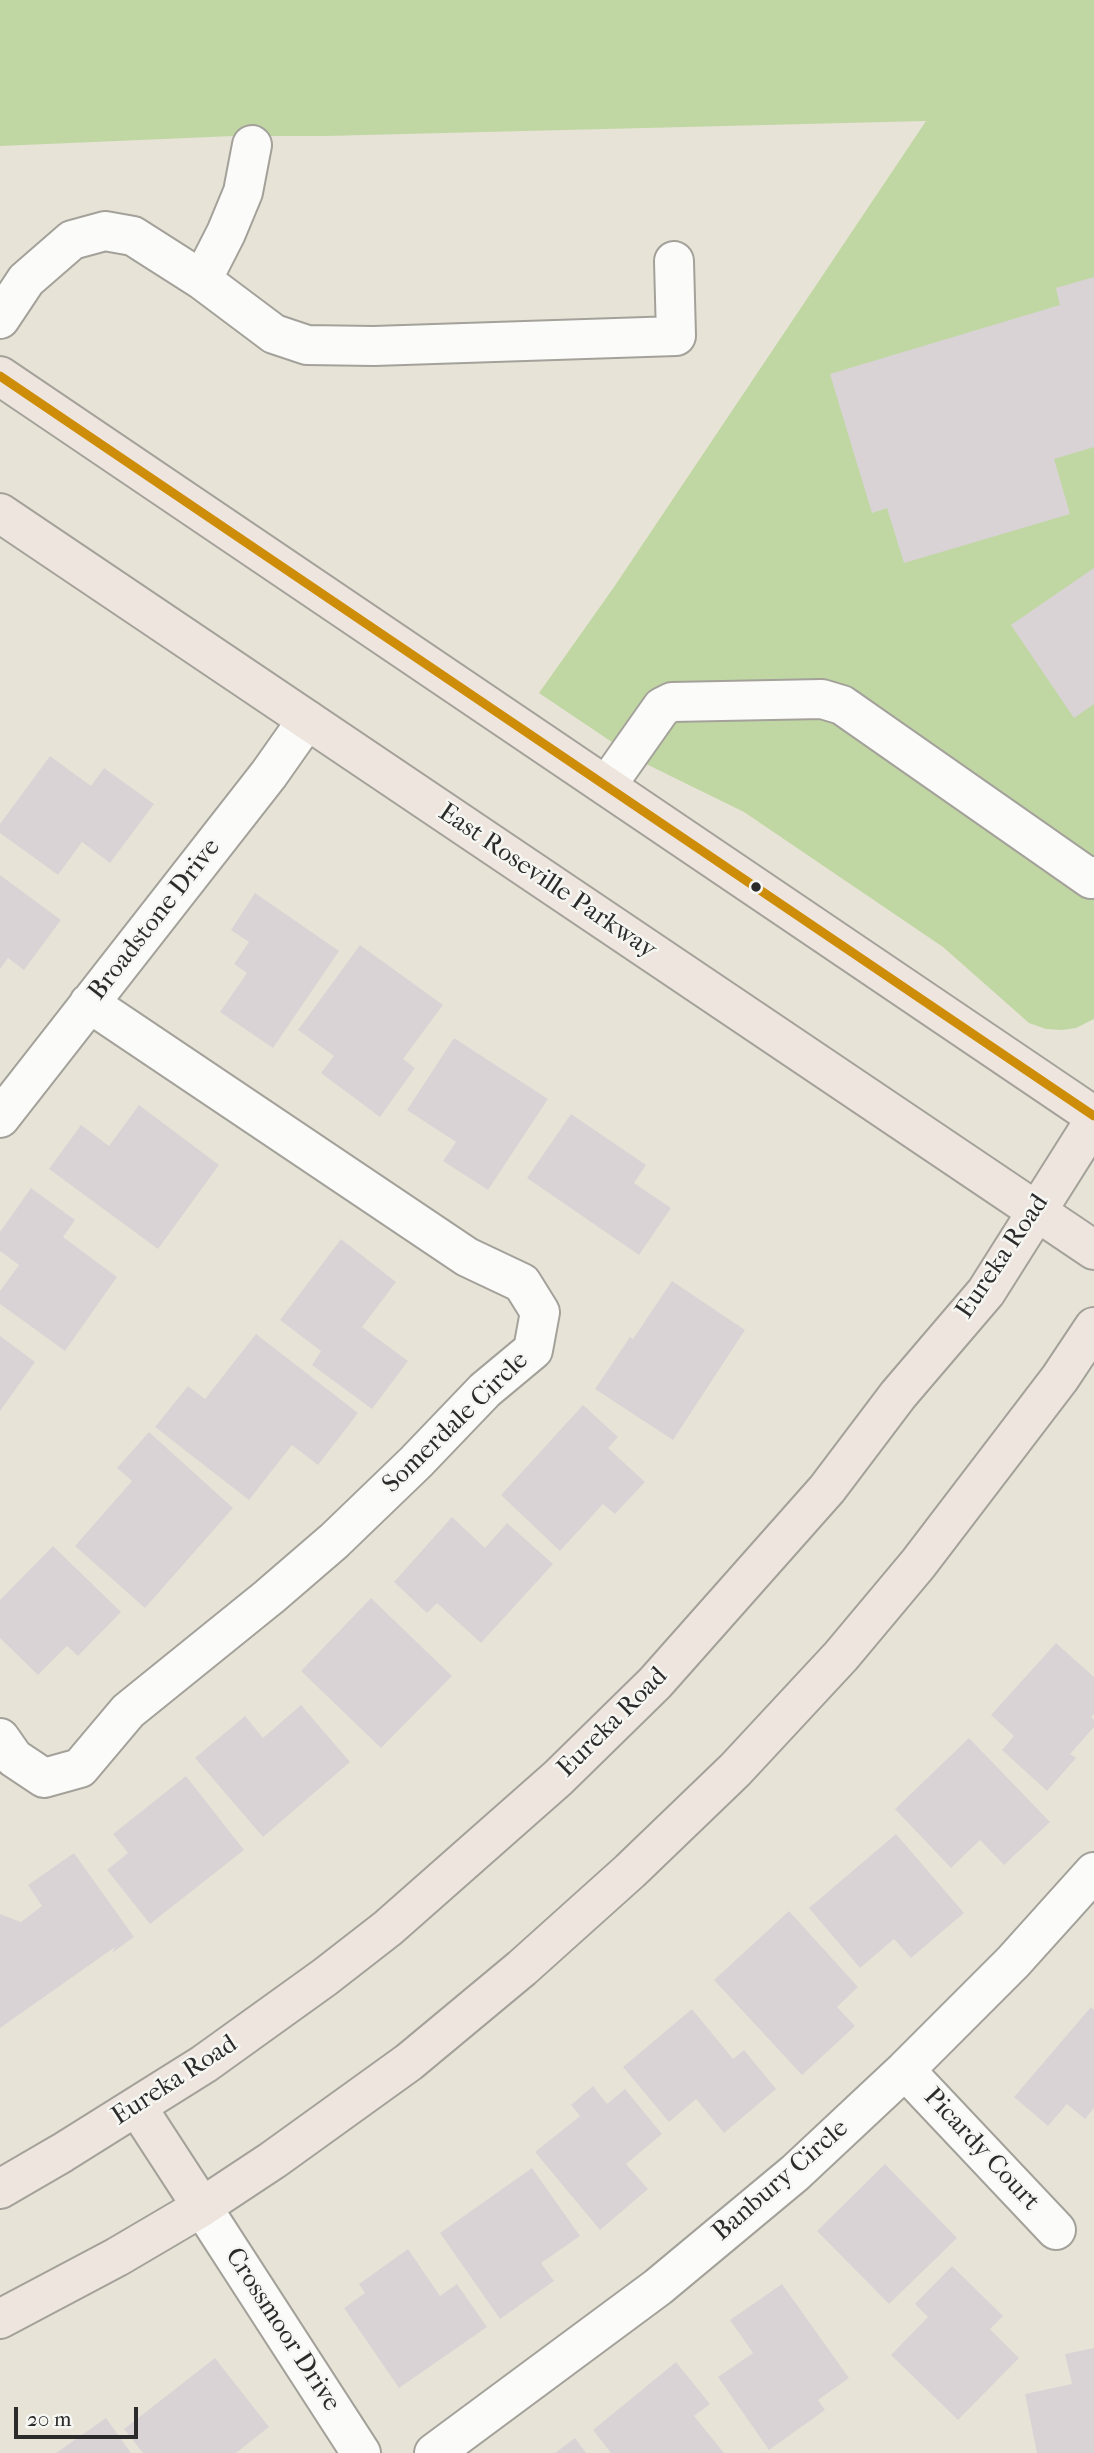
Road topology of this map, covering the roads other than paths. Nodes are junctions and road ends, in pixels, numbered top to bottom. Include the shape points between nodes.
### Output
1 (252, 145) dead end
2 (674, 261) dead end
3 (202, 281) junction
4 (0, 318) edge
5 (0, 376) edge
6 (0, 513) edge
7 (307, 720) junction
8 (607, 785) junction
9 (1094, 876) edge
10 (89, 1003) junction
11 (0, 1118) edge
12 (1094, 1119) edge
13 (1036, 1210) junction
14 (1094, 1250) edge
15 (1094, 1327) edge
16 (0, 1738) edge
17 (1094, 1872) edge
18 (905, 2070) junction
19 (137, 2107) junction
20 (0, 2189) edge
21 (202, 2207) junction
22 (1056, 2230) dead end
23 (0, 2319) edge
24 (362, 2453) edge
25 (434, 2453) edge

1 - 3 street via 243,192
2 - 3 street via 676,336 307,345 274,334
3 - 4 street via 133,236 106,231 72,240 26,280
5 - 8 main road
6 - 7 main road, East Roseville Parkway
7 - 10 street, Broadstone Drive
7 - 13 main road, East Roseville Parkway
8 - 9 street via 662,707 672,702 822,699 842,705 1091,879
8 - 12 main road
10 - 11 street, Broadstone Drive
10 - 16 street, Somerdale Circle via 467,1257 522,1283 540,1312 533,1350 485,1390 334,1541 128,1711 80,1768 44,1778 14,1758
12 - 13 main road, Eureka Road
13 - 14 main road, East Roseville Parkway
13 - 19 main road, Eureka Road via 986,1292 898,1395 827,1489 645,1693 558,1779 387,1928 326,1977
15 - 21 main road via 918,1564 841,1656 735,1770 532,1960 409,2062
17 - 18 street, Banbury Circle via 1013,1962
18 - 22 street, Picardy Court
18 - 25 street, Banbury Circle via 794,2173 658,2287
19 - 20 main road, Eureka Road
19 - 21 main road
21 - 23 main road
21 - 24 street, Crossmoor Drive

